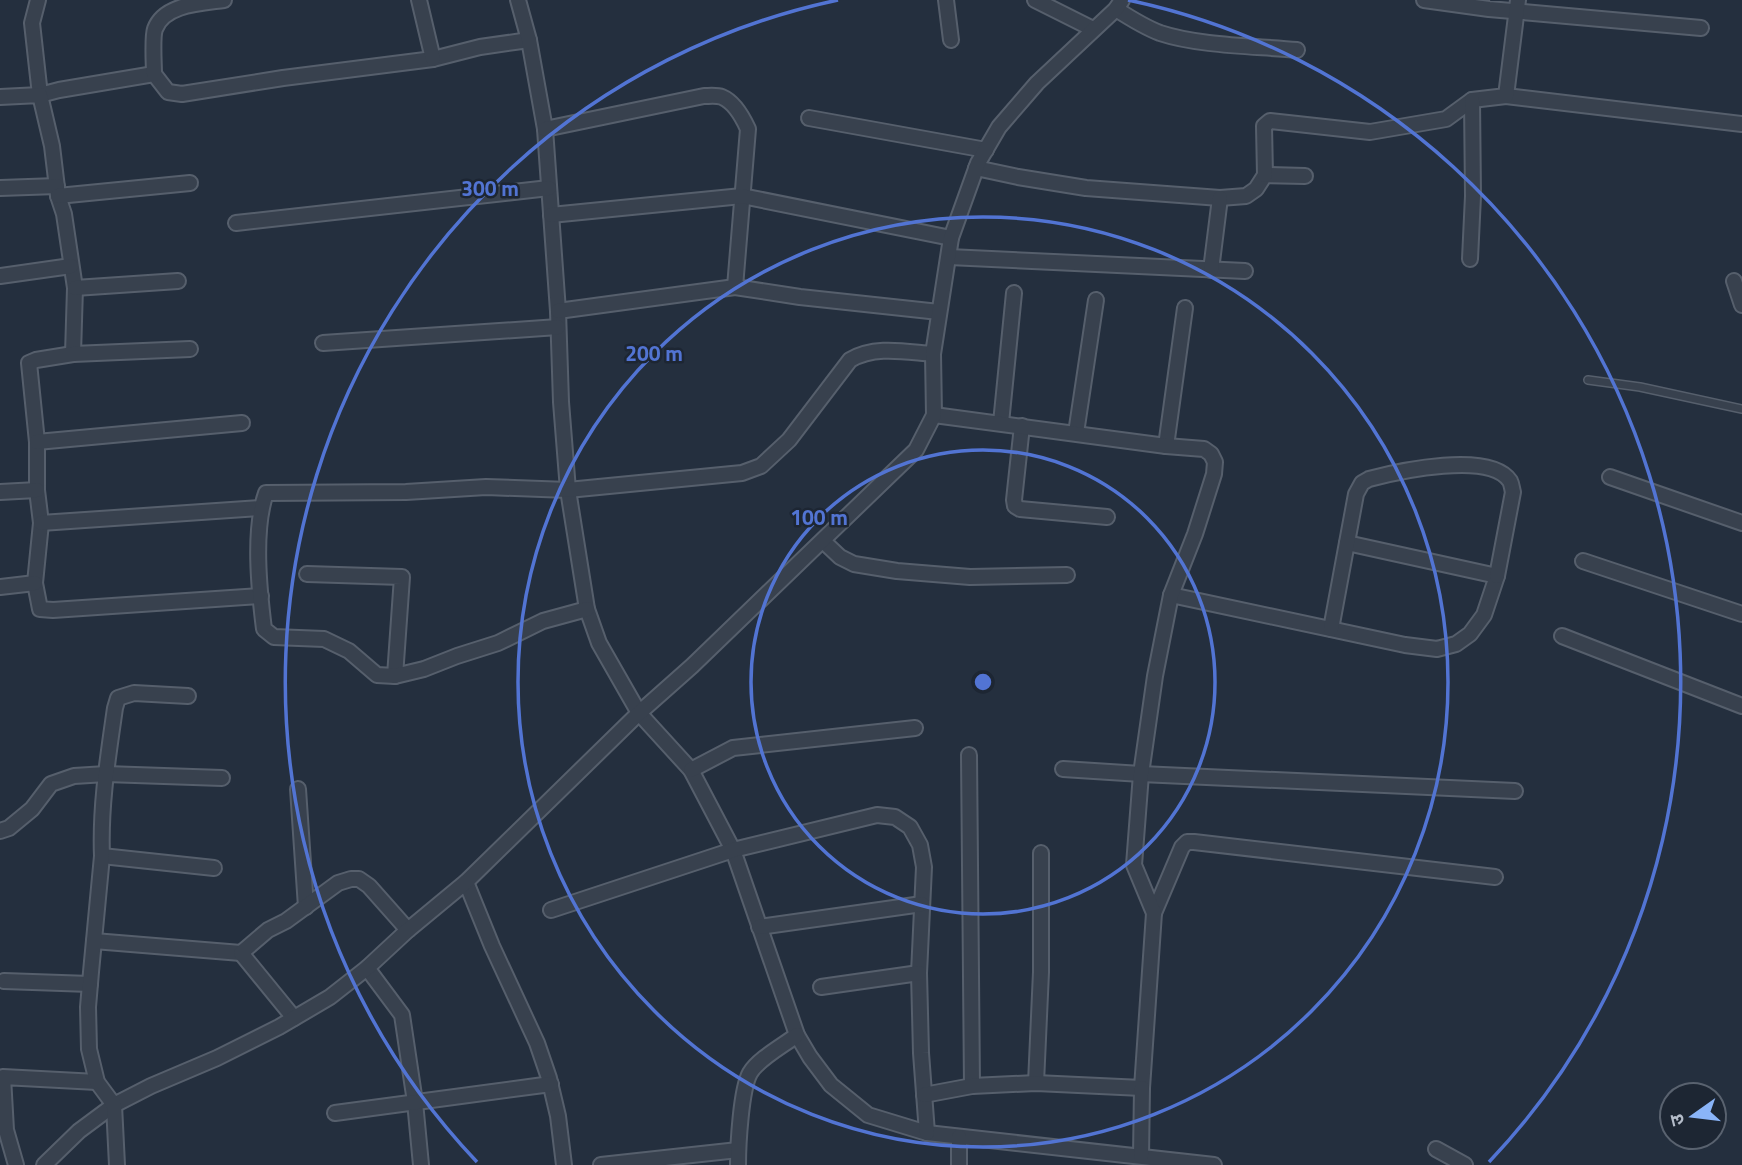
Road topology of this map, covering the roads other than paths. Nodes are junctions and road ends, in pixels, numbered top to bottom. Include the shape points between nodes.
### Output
1 (38, 0) edge
2 (224, 0) edge
3 (419, 0) edge
4 (518, 0) edge
5 (946, 0) edge
6 (1035, 0) edge
7 (1424, 0) edge
8 (1119, 5) edge
9 (1517, 5) edge
10 (1701, 27) dead end
11 (1093, 29) junction
12 (529, 40) junction
13 (951, 40) dead end
14 (1297, 50) dead end
15 (433, 59) junction
16 (154, 74) junction
17 (40, 95) junction
18 (1506, 96) junction
19 (0, 97) edge
20 (1472, 100) junction
21 (809, 118) dead end
22 (1742, 124) edge
23 (545, 129) junction
24 (986, 150) junction
25 (976, 168) junction
26 (1265, 175) junction
27 (1305, 176) dead end
28 (190, 183) dead end
29 (0, 188) edge
30 (549, 188) junction
31 (57, 191) junction
32 (743, 196) junction
33 (1220, 198) junction
34 (551, 215) junction
35 (236, 223) dead end
36 (951, 238) junction
37 (949, 257) junction
38 (1470, 259) dead end
39 (71, 265) junction
40 (1212, 270) junction
41 (1245, 271) dead end
42 (0, 276) edge
43 (178, 281) dead end
44 (1734, 281) dead end
45 (735, 287) junction
46 (75, 288) junction
47 (1014, 293) dead end
48 (1096, 300) dead end
49 (1742, 305) edge
50 (1185, 308) dead end
51 (558, 311) junction
52 (939, 312) junction
53 (558, 327) junction
54 (323, 343) dead end
55 (190, 349) dead end
56 (73, 354) junction
57 (933, 354) junction
58 (1588, 380) dead end
59 (1742, 409) edge
60 (934, 415) junction
61 (242, 423) dead end
62 (1001, 423) junction
63 (1022, 426) junction
64 (1076, 433) junction
65 (37, 442) junction
66 (1166, 446) junction
67 (1610, 477) dead end
68 (568, 489) junction
69 (37, 490) junction
70 (0, 492) edge
71 (261, 508) junction
72 (1107, 517) dead end
73 (41, 523) junction
74 (1742, 523) edge
75 (823, 541) junction
76 (1347, 543) junction
77 (1583, 561) dead end
78 (307, 574) dead end
79 (1067, 575) dead end
80 (1497, 576) junction
81 (35, 583) junction
82 (0, 587) edge
83 (1171, 595) junction
84 (261, 596) junction
85 (587, 609) junction
86 (1742, 614) edge
87 (1331, 629) junction
88 (1562, 636) dead end
89 (395, 676) junction
90 (188, 696) dead end
91 (1742, 706) edge
92 (639, 713) junction
93 (915, 728) dead end
94 (969, 755) dead end
95 (1063, 768) dead end
96 (691, 770) junction
97 (1141, 774) junction
98 (106, 775) junction
99 (222, 778) dead end
100 (298, 789) dead end
101 (1515, 791) dead end
102 (0, 831) edge
103 (733, 850) junction
104 (1041, 853) dead end
105 (102, 856) junction
106 (214, 868) dead end
107 (1495, 877) dead end
108 (466, 882) junction
109 (922, 904) junction
110 (306, 906) junction
111 (551, 911) dead end
112 (1154, 913) junction
113 (760, 927) junction
114 (408, 930) junction
115 (94, 942) junction
116 (240, 953) junction
117 (367, 968) junction
118 (919, 974) junction
119 (4, 981) dead end
120 (90, 984) junction
121 (821, 987) dead end
122 (294, 1018) junction
123 (797, 1035) junction
124 (97, 1082) junction
125 (1036, 1083) junction
126 (551, 1084) junction
127 (972, 1087) junction
128 (1142, 1088) junction
129 (924, 1095) junction
130 (415, 1102) junction
131 (114, 1105) junction
132 (335, 1113) dead end
133 (927, 1133) junction
134 (959, 1137) junction
135 (1436, 1149) dead end
136 (738, 1150) junction
137 (1141, 1156) junction
138 (1457, 1163) edge
139 (16, 1165) edge
140 (44, 1165) edge
141 (117, 1165) edge
142 (421, 1165) edge
143 (564, 1165) edge
144 (601, 1165) edge
145 (738, 1165) edge
146 (959, 1165) edge
147 (1214, 1165) edge

1 - 17 street via 32,23
2 - 16 street via 189,4 165,15 155,30
3 - 15 street
4 - 12 street
5 - 13 street
6 - 11 street
7 - 9 street via 1489,9
8 - 11 street
8 - 14 street via 1142,26 1161,33
9 - 10 street
9 - 18 street
11 - 24 street via 1037,83 999,127
12 - 15 street
12 - 23 street
15 - 16 street via 182,94 168,92
16 - 17 street
17 - 19 street
17 - 31 street
18 - 20 street
18 - 22 street
20 - 26 street via 1446,119 1370,132 1270,121 1264,126
20 - 38 street
21 - 24 street
23 - 30 street
23 - 32 street via 704,96 722,97 742,116 748,129
24 - 25 street
25 - 33 street via 1086,188
25 - 36 street
26 - 27 street
26 - 33 street via 1246,196
28 - 31 street
29 - 31 street
30 - 34 street
30 - 35 street
31 - 39 street
32 - 34 street
32 - 36 street
32 - 45 street
33 - 40 street
34 - 51 street
36 - 37 street
37 - 40 street
37 - 52 street
39 - 42 street
39 - 46 street
40 - 41 street
43 - 46 street
44 - 49 street
45 - 51 street
45 - 52 street
46 - 56 street
47 - 62 street
48 - 64 street
50 - 66 street
51 - 53 street
52 - 57 street
53 - 54 street
53 - 68 street
55 - 56 street
56 - 65 street via 29,363
57 - 60 street
57 - 68 street via 880,351 850,360 789,440 761,466 742,473
58 - 59 lane
60 - 62 street
60 - 75 street via 916,450
61 - 65 street
62 - 63 street
63 - 64 street
63 - 72 street via 1015,506
64 - 66 street
65 - 69 street
66 - 83 street via 1204,449 1214,462 1195,534
67 - 74 street
68 - 71 street via 266,493
68 - 85 street
69 - 70 street
69 - 73 street
71 - 73 street
71 - 84 street
73 - 81 street
75 - 79 street via 854,564 897,571 970,577
75 - 92 street
76 - 80 street
76 - 80 street via 1362,483 1428,467 1478,465 1499,472 1510,481 1513,492
76 - 87 street
77 - 86 street
78 - 89 street via 402,577
80 - 87 street via 1484,615 1456,644 1437,649
81 - 82 street
81 - 84 street via 40,609 53,610
83 - 87 street
83 - 97 street
84 - 89 street via 264,629 274,637 324,639 349,651 377,675
85 - 89 street
85 - 92 street via 599,643
88 - 91 street
90 - 98 street via 134,693 118,698
92 - 96 street
92 - 108 street
93 - 96 street via 733,748
94 - 127 street
95 - 97 street
96 - 103 street
97 - 101 street
97 - 112 street via 1133,866
98 - 99 street
98 - 102 street via 74,776 51,784 32,809
98 - 105 street
100 - 110 street
103 - 109 street via 877,815 895,817 910,827 920,845
103 - 111 street
103 - 113 street
104 - 125 street
105 - 106 street
105 - 115 street
107 - 112 street via 1187,842
108 - 114 street
108 - 126 street
109 - 113 street
109 - 118 street
110 - 114 street via 338,883 359,879
110 - 116 street
112 - 128 street
113 - 123 street
114 - 117 street
115 - 116 street
115 - 120 street
116 - 122 street
117 - 122 street
117 - 130 street via 402,1015
118 - 121 street
118 - 129 street
119 - 120 street
120 - 124 street via 89,1049
122 - 131 street
123 - 133 street via 831,1085 869,1115
123 - 136 street via 751,1072
124 - 131 street
124 - 139 street via 3,1077 6,1130
125 - 127 street
125 - 128 street
126 - 130 street
126 - 143 street
127 - 129 street
128 - 137 street
129 - 133 street
130 - 132 street
130 - 142 street
131 - 140 street
131 - 141 street
133 - 134 street
134 - 137 street
134 - 146 street
135 - 138 street
136 - 144 street
136 - 145 street
137 - 147 street

